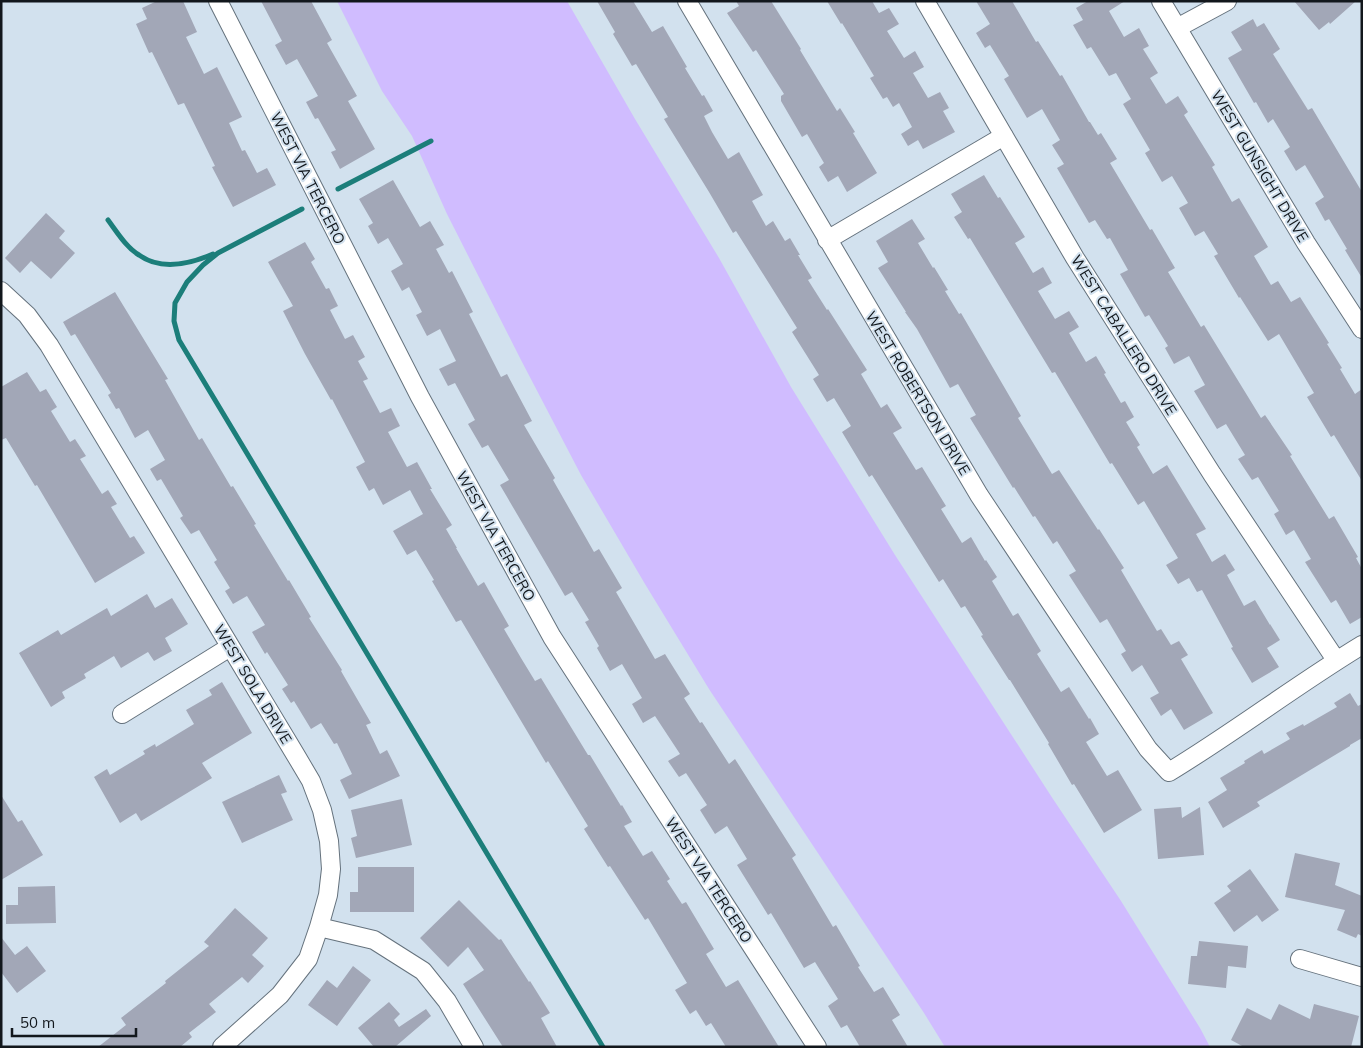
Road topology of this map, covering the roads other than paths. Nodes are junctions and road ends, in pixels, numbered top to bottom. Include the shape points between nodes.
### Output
1 (218, 1) edge
2 (687, 1) edge
3 (925, 1) edge
4 (1161, 1) edge
5 (1227, 1) edge
6 (1177, 28) junction
7 (1004, 136) junction
8 (827, 240) junction
9 (1, 291) edge
10 (1362, 329) edge
11 (1362, 645) edge
12 (230, 646) junction
13 (1336, 660) junction
14 (122, 714) dead end
15 (319, 926) junction
16 (1300, 959) dead end
17 (1362, 977) edge
18 (222, 1047) edge
19 (474, 1047) edge
20 (817, 1047) edge

1 - 20 street, WEST VIA TERCERO via 420,397 552,637
2 - 8 street, WEST ROBERTSON DRIVE
3 - 7 street, WEST CABALLERO DRIVE
4 - 6 street, WEST GUNSIGHT DRIVE
5 - 6 street
6 - 10 street, WEST GUNSIGHT DRIVE via 1306,243
7 - 8 street
7 - 13 street, WEST CABALLERO DRIVE via 1091,283 1212,474
8 - 13 street, WEST ROBERTSON DRIVE via 979,496 1148,749 1169,772 1210,748
9 - 12 street, WEST SOLA DRIVE via 27,315 49,345
11 - 13 street
12 - 14 street
12 - 15 street, WEST SOLA DRIVE via 311,781 322,810 331,869
15 - 18 street, WEST SOLA DRIVE via 308,959 280,995
15 - 19 street via 374,940 422,971 447,1001
16 - 17 street

